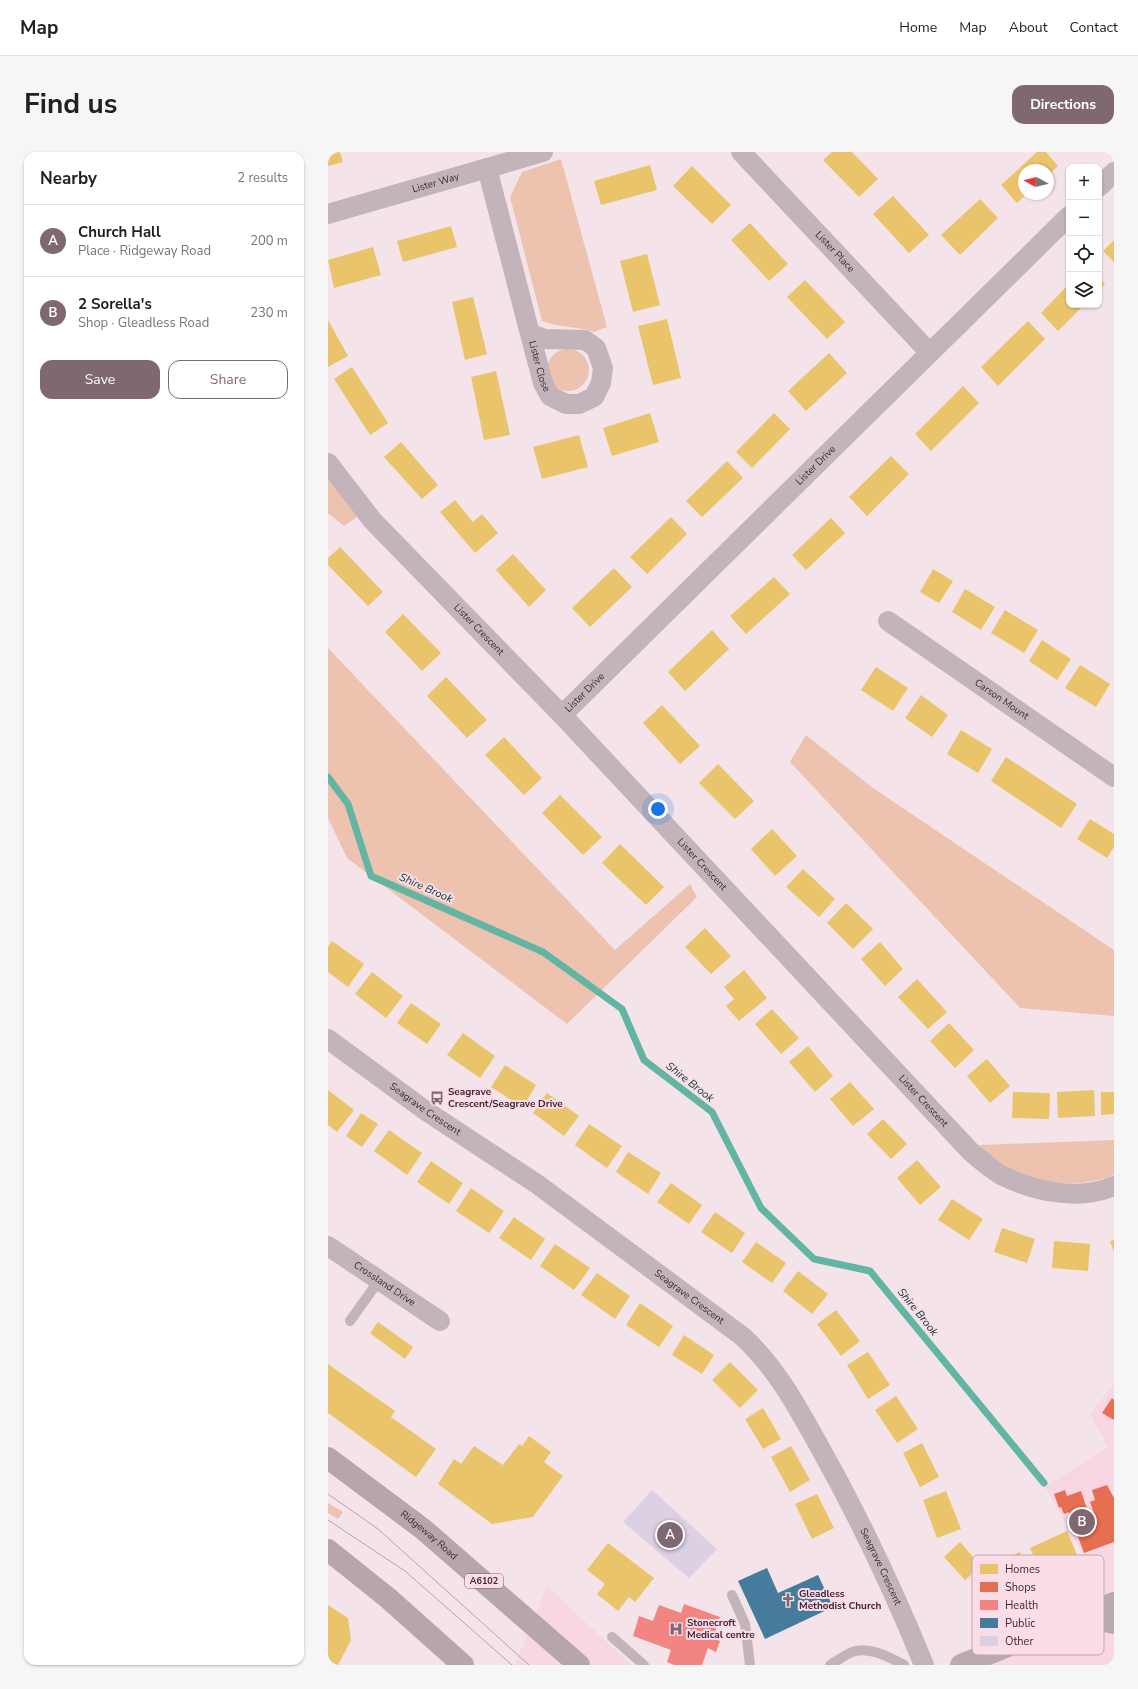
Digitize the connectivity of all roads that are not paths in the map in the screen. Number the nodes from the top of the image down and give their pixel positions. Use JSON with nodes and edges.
{"nodes":[{"id":1,"x":543,"y":152,"type":"edge"},
{"id":2,"x":741,"y":152,"type":"edge"},
{"id":3,"x":487,"y":168,"type":"junction"},
{"id":4,"x":1114,"y":172,"type":"edge"},
{"id":5,"x":1102,"y":184,"type":"edge"},
{"id":6,"x":328,"y":214,"type":"edge"},
{"id":7,"x":1066,"y":219,"type":"edge"},
{"id":8,"x":530,"y":334,"type":"dead end"},
{"id":9,"x":930,"y":352,"type":"junction"},
{"id":10,"x":328,"y":463,"type":"edge"},
{"id":11,"x":888,"y":621,"type":"dead end"},
{"id":12,"x":562,"y":715,"type":"junction"},
{"id":13,"x":1111,"y":769,"type":"edge"},
{"id":14,"x":328,"y":1039,"type":"edge"},
{"id":15,"x":1114,"y":1186,"type":"edge"},
{"id":16,"x":328,"y":1246,"type":"edge"},
{"id":17,"x":380,"y":1279,"type":"junction"},
{"id":18,"x":350,"y":1321,"type":"dead end"},
{"id":19,"x":440,"y":1321,"type":"dead end"},
{"id":20,"x":328,"y":1458,"type":"edge"},
{"id":21,"x":328,"y":1550,"type":"edge"},
{"id":22,"x":732,"y":1595,"type":"dead end"},
{"id":23,"x":1114,"y":1603,"type":"edge"},
{"id":24,"x":1104,"y":1607,"type":"edge"},
{"id":25,"x":1104,"y":1621,"type":"edge"},
{"id":26,"x":1114,"y":1623,"type":"edge"},
{"id":27,"x":612,"y":1637,"type":"dead end"},
{"id":28,"x":990,"y":1655,"type":"edge"},
{"id":29,"x":971,"y":1663,"type":"edge"},
{"id":30,"x":463,"y":1665,"type":"edge"},
{"id":31,"x":579,"y":1665,"type":"edge"},
{"id":32,"x":644,"y":1665,"type":"edge"},
{"id":33,"x":750,"y":1665,"type":"edge"},
{"id":34,"x":830,"y":1665,"type":"edge"},
{"id":35,"x":904,"y":1665,"type":"edge"},
{"id":36,"x":924,"y":1665,"type":"edge"}],
"edges":[{"from":1,"to":3,"type":"street","name":"Lister Way"},
{"from":2,"to":9,"type":"street","name":"Lister Place"},
{"from":3,"to":6,"type":"street","name":"Lister Way"},
{"from":3,"to":8,"type":"street","name":"Lister Close"},
{"from":4,"to":5,"type":"street"},
{"from":7,"to":9,"type":"street","name":"Lister Drive"},
{"from":9,"to":12,"type":"street","name":"Lister Drive"},
{"from":10,"to":12,"type":"street","name":"Lister Crescent"},
{"from":11,"to":13,"type":"street","name":"Carson Mount"},
{"from":12,"to":15,"type":"street","name":"Lister Crescent"},
{"from":14,"to":36,"type":"street","name":"Seagrave Crescent"},
{"from":16,"to":17,"type":"street","name":"Crossland Drive"},
{"from":17,"to":18,"type":"lane"},
{"from":17,"to":19,"type":"street","name":"Crossland Drive"},
{"from":20,"to":31,"type":"highway","name":"Ridgeway Road","number":"A6102"},
{"from":21,"to":30,"type":"highway"},
{"from":22,"to":33,"type":"lane"},
{"from":23,"to":24,"type":"main road"},
{"from":25,"to":26,"type":"main road"},
{"from":27,"to":32,"type":"lane"},
{"from":28,"to":29,"type":"main road"},
{"from":34,"to":35,"type":"lane"}]}
